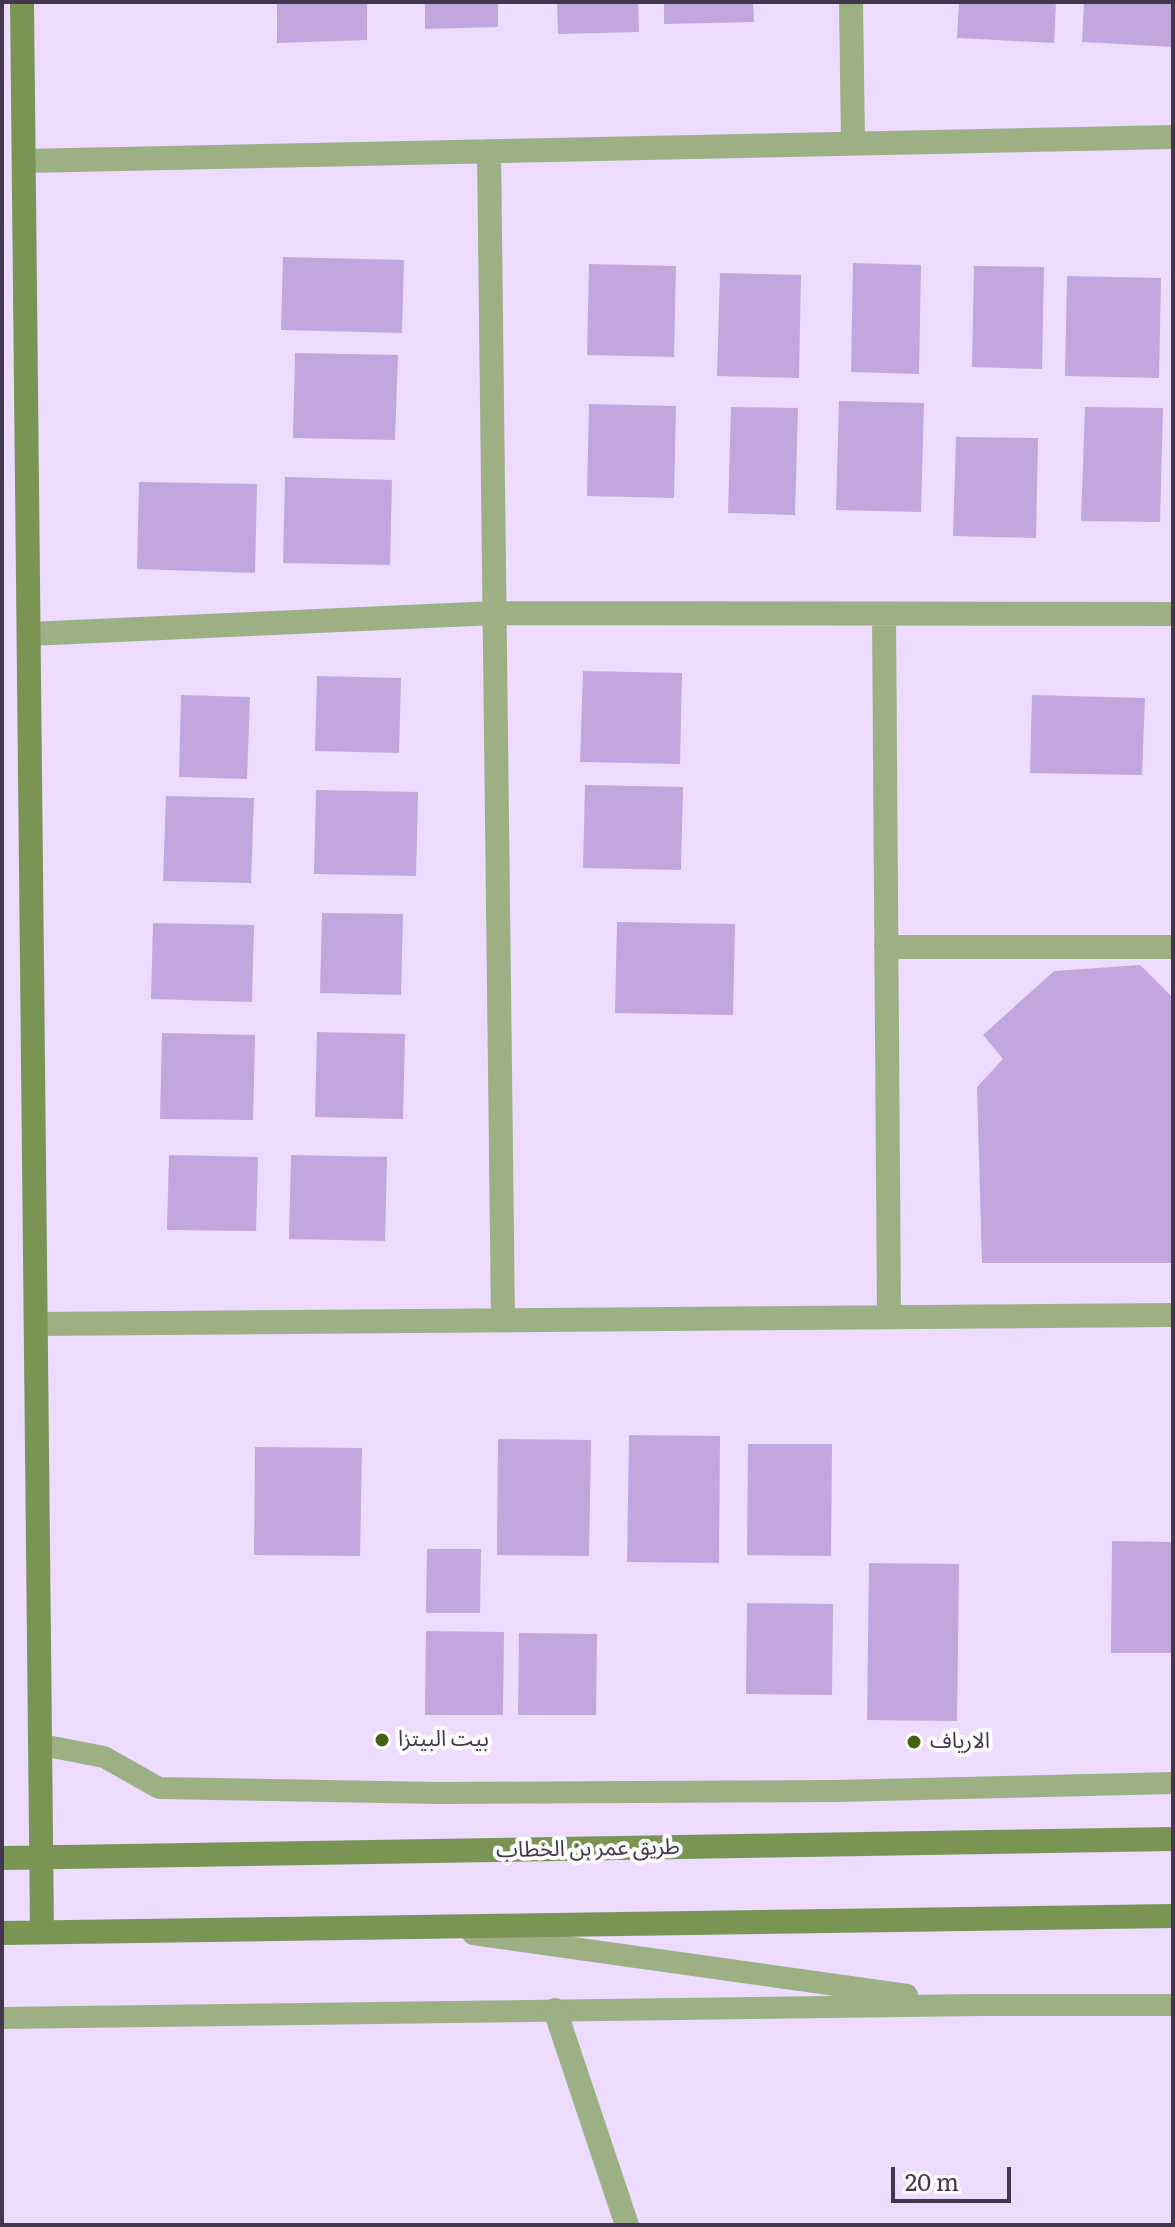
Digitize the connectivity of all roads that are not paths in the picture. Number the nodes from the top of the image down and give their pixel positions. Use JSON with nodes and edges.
{"nodes":[{"id":1,"x":22,"y":2,"type":"edge"},
{"id":2,"x":851,"y":2,"type":"edge"},
{"id":3,"x":1173,"y":137,"type":"edge"},
{"id":4,"x":853,"y":143,"type":"junction"},
{"id":5,"x":489,"y":151,"type":"junction"},
{"id":6,"x":24,"y":161,"type":"junction"},
{"id":7,"x":495,"y":613,"type":"junction"},
{"id":8,"x":884,"y":614,"type":"junction"},
{"id":9,"x":1173,"y":614,"type":"edge"},
{"id":10,"x":29,"y":634,"type":"junction"},
{"id":11,"x":886,"y":947,"type":"junction"},
{"id":12,"x":1173,"y":947,"type":"edge"},
{"id":13,"x":1173,"y":1315,"type":"edge"},
{"id":14,"x":889,"y":1317,"type":"junction"},
{"id":15,"x":503,"y":1320,"type":"junction"},
{"id":16,"x":37,"y":1324,"type":"junction"},
{"id":17,"x":42,"y":1745,"type":"junction"},
{"id":18,"x":1173,"y":1783,"type":"edge"},
{"id":19,"x":1173,"y":1839,"type":"edge"},
{"id":20,"x":2,"y":1858,"type":"edge"},
{"id":21,"x":42,"y":1858,"type":"junction"},
{"id":22,"x":1173,"y":1916,"type":"edge"},
{"id":23,"x":425,"y":1927,"type":"junction"},
{"id":24,"x":42,"y":1932,"type":"junction"},
{"id":25,"x":2,"y":1933,"type":"edge"},
{"id":26,"x":979,"y":2005,"type":"junction"},
{"id":27,"x":1173,"y":2005,"type":"edge"},
{"id":28,"x":555,"y":2010,"type":"junction"},
{"id":29,"x":2,"y":2018,"type":"edge"},
{"id":30,"x":627,"y":2225,"type":"edge"}],
"edges":[{"from":1,"to":6,"type":"main road"},
{"from":2,"to":4,"type":"street"},
{"from":3,"to":4,"type":"street"},
{"from":4,"to":5,"type":"street"},
{"from":5,"to":6,"type":"street"},
{"from":5,"to":7,"type":"street"},
{"from":6,"to":10,"type":"main road"},
{"from":7,"to":8,"type":"street"},
{"from":7,"to":10,"type":"street"},
{"from":7,"to":15,"type":"street"},
{"from":8,"to":9,"type":"street"},
{"from":8,"to":11,"type":"street"},
{"from":10,"to":16,"type":"main road"},
{"from":11,"to":12,"type":"street"},
{"from":11,"to":14,"type":"street"},
{"from":13,"to":14,"type":"street"},
{"from":14,"to":15,"type":"street"},
{"from":15,"to":16,"type":"street"},
{"from":16,"to":17,"type":"main road"},
{"from":17,"to":18,"type":"lane"},
{"from":17,"to":21,"type":"main road"},
{"from":19,"to":21,"type":"main road","name":"طريق عمر بن الخطاب"},
{"from":20,"to":21,"type":"main road","name":"طريق عمر بن الخطاب"},
{"from":21,"to":24,"type":"main road"},
{"from":22,"to":23,"type":"main road"},
{"from":23,"to":24,"type":"main road"},
{"from":23,"to":26,"type":"lane"},
{"from":24,"to":25,"type":"main road"},
{"from":26,"to":27,"type":"lane"},
{"from":26,"to":28,"type":"lane"},
{"from":28,"to":29,"type":"lane"},
{"from":28,"to":30,"type":"street"}]}
